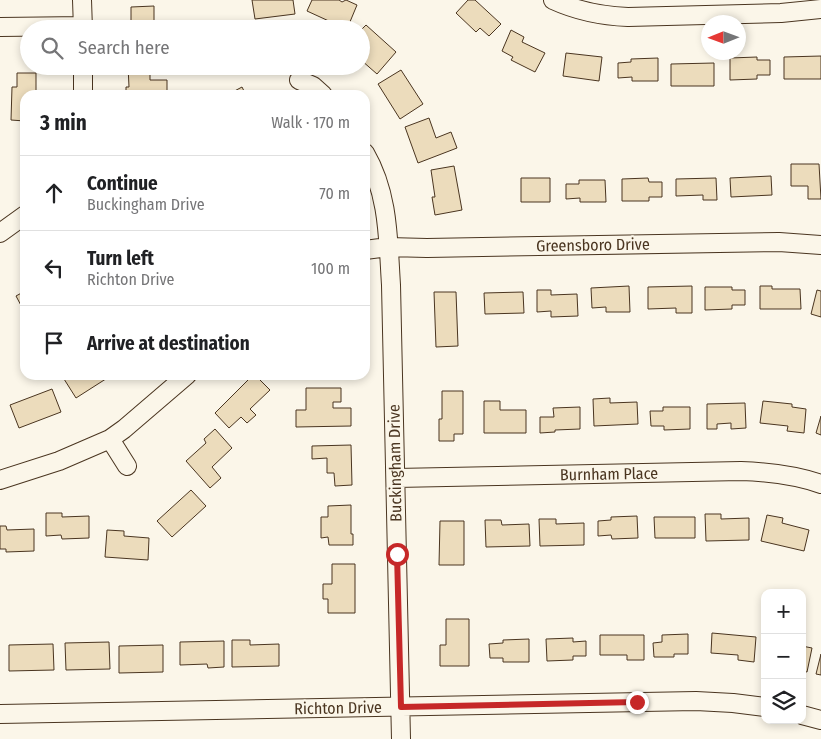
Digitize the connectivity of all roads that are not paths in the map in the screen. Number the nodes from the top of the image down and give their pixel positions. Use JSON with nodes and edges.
{"nodes":[{"id":1,"x":82,"y":0,"type":"edge"},
{"id":2,"x":553,"y":0,"type":"edge"},
{"id":3,"x":821,"y":9,"type":"edge"},
{"id":4,"x":83,"y":20,"type":"edge"},
{"id":5,"x":0,"y":27,"type":"edge"},
{"id":6,"x":20,"y":27,"type":"edge"},
{"id":7,"x":83,"y":75,"type":"edge"},
{"id":8,"x":299,"y":80,"type":"dead end"},
{"id":9,"x":83,"y":90,"type":"edge"},
{"id":10,"x":317,"y":90,"type":"edge"},
{"id":11,"x":370,"y":163,"type":"edge"},
{"id":12,"x":20,"y":219,"type":"edge"},
{"id":13,"x":0,"y":233,"type":"edge"},
{"id":14,"x":821,"y":245,"type":"edge"},
{"id":15,"x":388,"y":247,"type":"junction"},
{"id":16,"x":370,"y":249,"type":"edge"},
{"id":17,"x":181,"y":380,"type":"edge"},
{"id":18,"x":110,"y":439,"type":"junction"},
{"id":19,"x":127,"y":466,"type":"dead end"},
{"id":20,"x":396,"y":478,"type":"junction"},
{"id":21,"x":0,"y":480,"type":"edge"},
{"id":22,"x":821,"y":484,"type":"edge"},
{"id":23,"x":761,"y":706,"type":"edge"},
{"id":24,"x":401,"y":707,"type":"junction"},
{"id":25,"x":0,"y":714,"type":"edge"},
{"id":26,"x":806,"y":716,"type":"edge"},
{"id":27,"x":821,"y":720,"type":"edge"},
{"id":28,"x":401,"y":739,"type":"edge"}],
"edges":[{"from":1,"to":4,"type":"street"},
{"from":2,"to":3,"type":"street"},
{"from":5,"to":6,"type":"street"},
{"from":7,"to":9,"type":"street"},
{"from":8,"to":10,"type":"street"},
{"from":11,"to":15,"type":"street","name":"Buckingham Drive"},
{"from":12,"to":13,"type":"street"},
{"from":14,"to":15,"type":"street","name":"Greensboro Drive"},
{"from":15,"to":16,"type":"street","name":"Greensboro Drive"},
{"from":15,"to":20,"type":"street","name":"Buckingham Drive"},
{"from":17,"to":18,"type":"street"},
{"from":18,"to":19,"type":"street"},
{"from":18,"to":21,"type":"street"},
{"from":20,"to":22,"type":"street","name":"Burnham Place"},
{"from":20,"to":24,"type":"street","name":"Buckingham Drive"},
{"from":23,"to":24,"type":"street","name":"Richton Drive"},
{"from":24,"to":25,"type":"street","name":"Richton Drive"},
{"from":24,"to":28,"type":"street","name":"Buckingham Drive"},
{"from":26,"to":27,"type":"street"}]}
